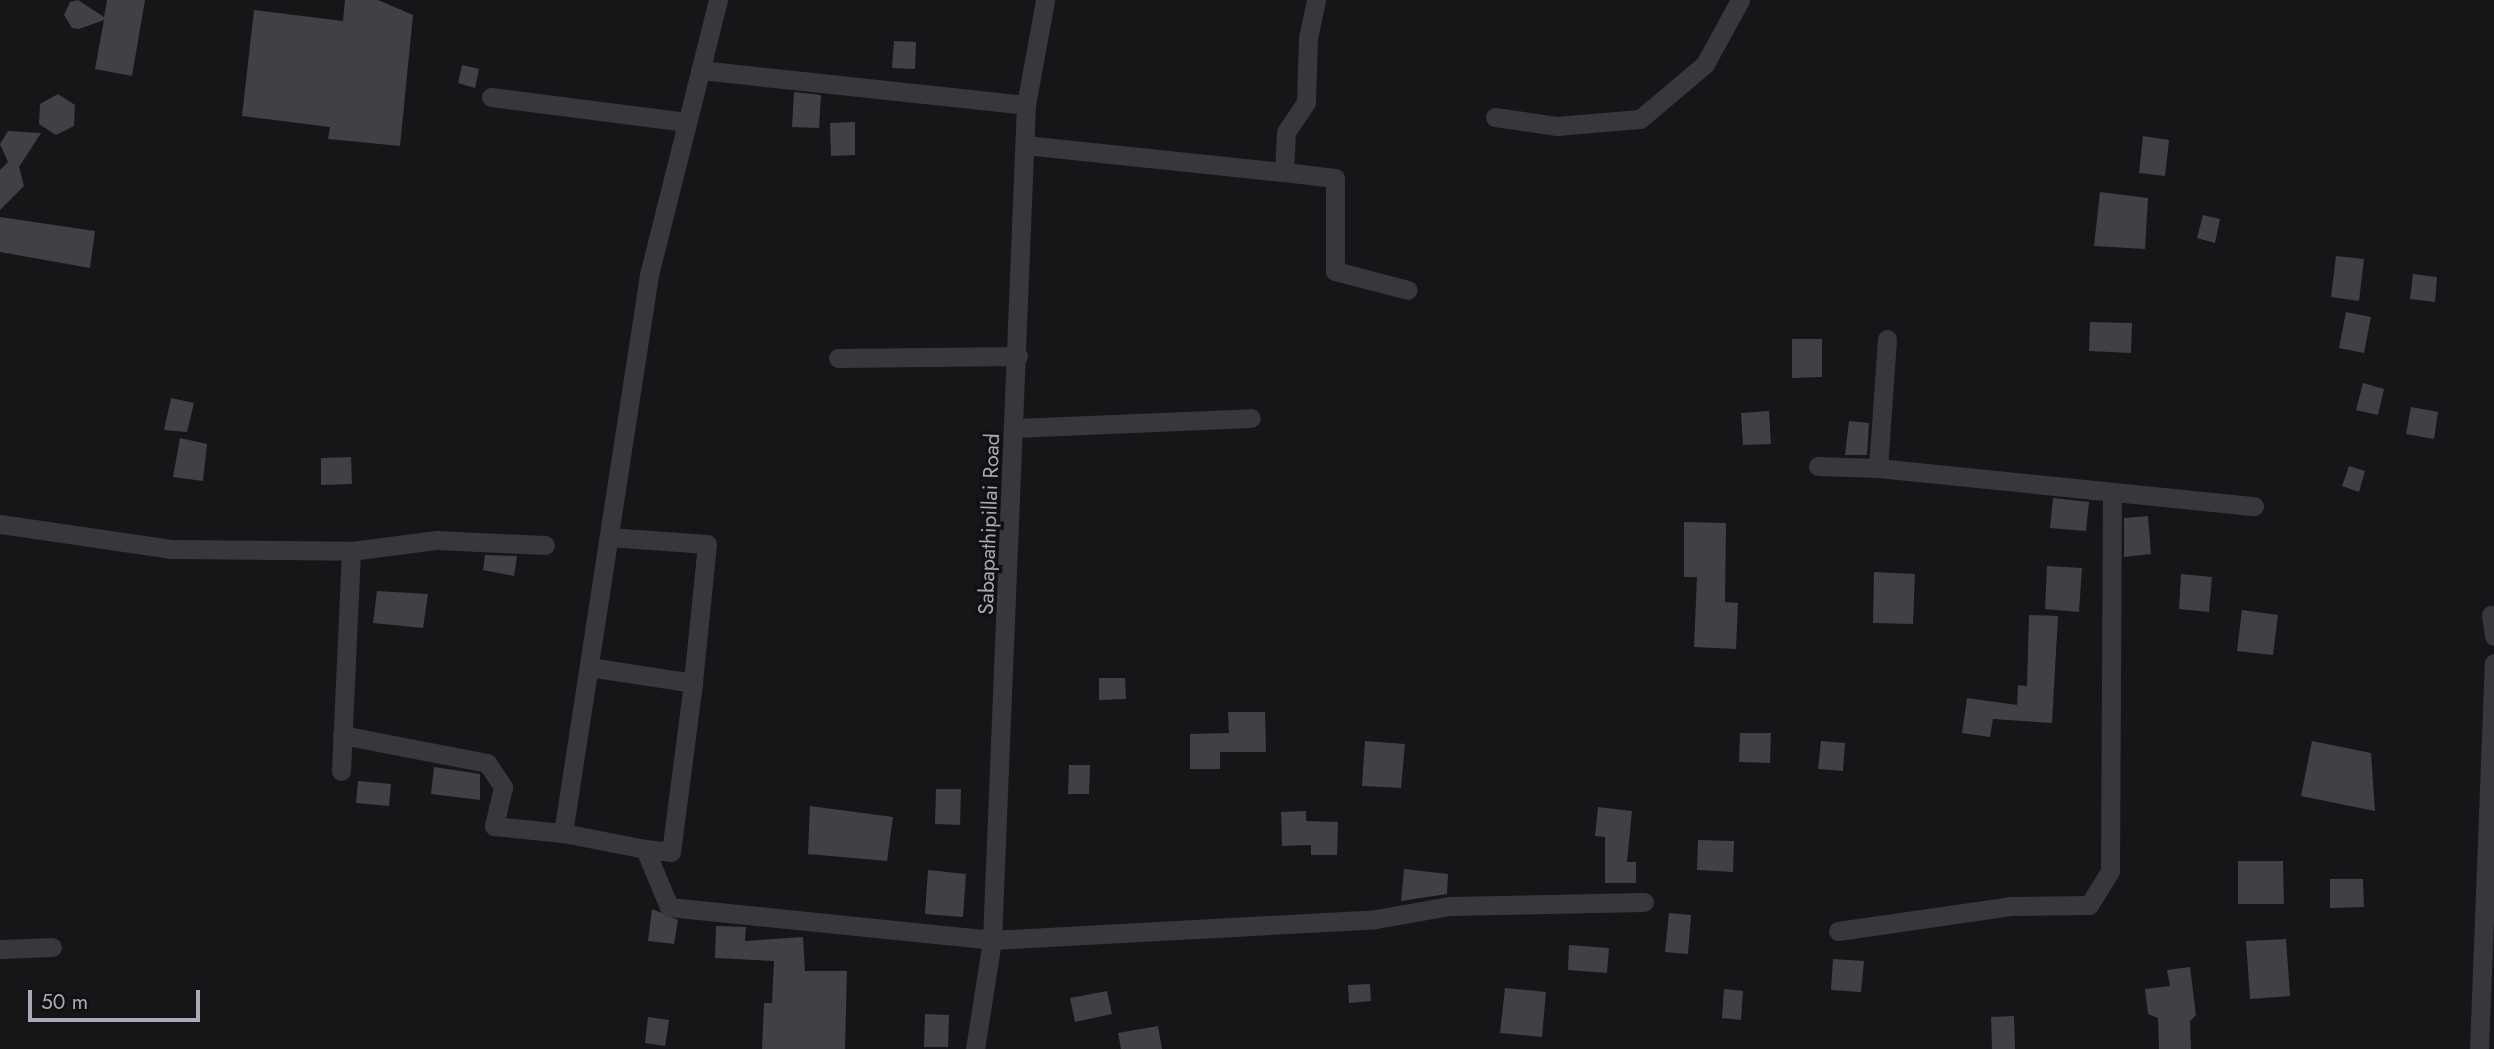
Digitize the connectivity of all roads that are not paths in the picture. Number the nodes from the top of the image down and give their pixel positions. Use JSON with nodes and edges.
{"nodes":[{"id":1,"x":718,"y":0,"type":"edge"},
{"id":2,"x":1045,"y":0,"type":"edge"},
{"id":3,"x":1316,"y":0,"type":"edge"},
{"id":4,"x":1740,"y":0,"type":"edge"},
{"id":5,"x":699,"y":71,"type":"junction"},
{"id":6,"x":491,"y":97,"type":"dead end"},
{"id":7,"x":1026,"y":105,"type":"junction"},
{"id":8,"x":1495,"y":117,"type":"dead end"},
{"id":9,"x":686,"y":122,"type":"junction"},
{"id":10,"x":1025,"y":145,"type":"junction"},
{"id":11,"x":1284,"y":172,"type":"junction"},
{"id":12,"x":1408,"y":290,"type":"dead end"},
{"id":13,"x":1887,"y":339,"type":"dead end"},
{"id":14,"x":1018,"y":356,"type":"junction"},
{"id":15,"x":838,"y":358,"type":"dead end"},
{"id":16,"x":1251,"y":418,"type":"dead end"},
{"id":17,"x":1015,"y":428,"type":"junction"},
{"id":18,"x":1818,"y":466,"type":"dead end"},
{"id":19,"x":1878,"y":468,"type":"junction"},
{"id":20,"x":2112,"y":492,"type":"junction"},
{"id":21,"x":2254,"y":506,"type":"dead end"},
{"id":22,"x":0,"y":524,"type":"edge"},
{"id":23,"x":608,"y":537,"type":"junction"},
{"id":24,"x":545,"y":545,"type":"dead end"},
{"id":25,"x":351,"y":551,"type":"junction"},
{"id":26,"x":2491,"y":615,"type":"dead end"},
{"id":27,"x":2494,"y":636,"type":"edge"},
{"id":28,"x":2494,"y":663,"type":"edge"},
{"id":29,"x":589,"y":667,"type":"junction"},
{"id":30,"x":693,"y":683,"type":"junction"},
{"id":31,"x":342,"y":735,"type":"junction"},
{"id":32,"x":341,"y":771,"type":"dead end"},
{"id":33,"x":563,"y":833,"type":"junction"},
{"id":34,"x":645,"y":849,"type":"junction"},
{"id":35,"x":1644,"y":902,"type":"dead end"},
{"id":36,"x":1838,"y":931,"type":"dead end"},
{"id":37,"x":992,"y":940,"type":"junction"},
{"id":38,"x":52,"y":947,"type":"dead end"},
{"id":39,"x":0,"y":949,"type":"edge"},
{"id":40,"x":2487,"y":1026,"type":"edge"},
{"id":41,"x":975,"y":1049,"type":"edge"},
{"id":42,"x":2479,"y":1049,"type":"edge"}],
"edges":[{"from":1,"to":5,"type":"street"},
{"from":2,"to":7,"type":"street","name":"Sabapathipillai Road"},
{"from":3,"to":11,"type":"street"},
{"from":4,"to":8,"type":"street"},
{"from":5,"to":7,"type":"street"},
{"from":5,"to":9,"type":"street"},
{"from":6,"to":9,"type":"street"},
{"from":7,"to":10,"type":"street","name":"Sabapathipillai Road"},
{"from":9,"to":23,"type":"street"},
{"from":10,"to":11,"type":"street"},
{"from":10,"to":14,"type":"street","name":"Sabapathipillai Road"},
{"from":11,"to":12,"type":"street"},
{"from":13,"to":19,"type":"street"},
{"from":14,"to":15,"type":"street"},
{"from":14,"to":17,"type":"street","name":"Sabapathipillai Road"},
{"from":16,"to":17,"type":"street"},
{"from":17,"to":37,"type":"street","name":"Sabapathipillai Road"},
{"from":18,"to":19,"type":"street"},
{"from":19,"to":20,"type":"street"},
{"from":20,"to":21,"type":"street"},
{"from":20,"to":36,"type":"street"},
{"from":22,"to":25,"type":"street"},
{"from":23,"to":29,"type":"street"},
{"from":23,"to":30,"type":"street"},
{"from":24,"to":25,"type":"street"},
{"from":25,"to":31,"type":"street"},
{"from":26,"to":27,"type":"street"},
{"from":28,"to":40,"type":"street"},
{"from":29,"to":30,"type":"street"},
{"from":29,"to":33,"type":"street"},
{"from":30,"to":34,"type":"street"},
{"from":31,"to":32,"type":"street"},
{"from":31,"to":33,"type":"street"},
{"from":33,"to":34,"type":"street"},
{"from":34,"to":37,"type":"street"},
{"from":35,"to":37,"type":"street"},
{"from":37,"to":41,"type":"street","name":"Sabapathipillai Road"},
{"from":38,"to":39,"type":"street"},
{"from":40,"to":42,"type":"street"}]}
